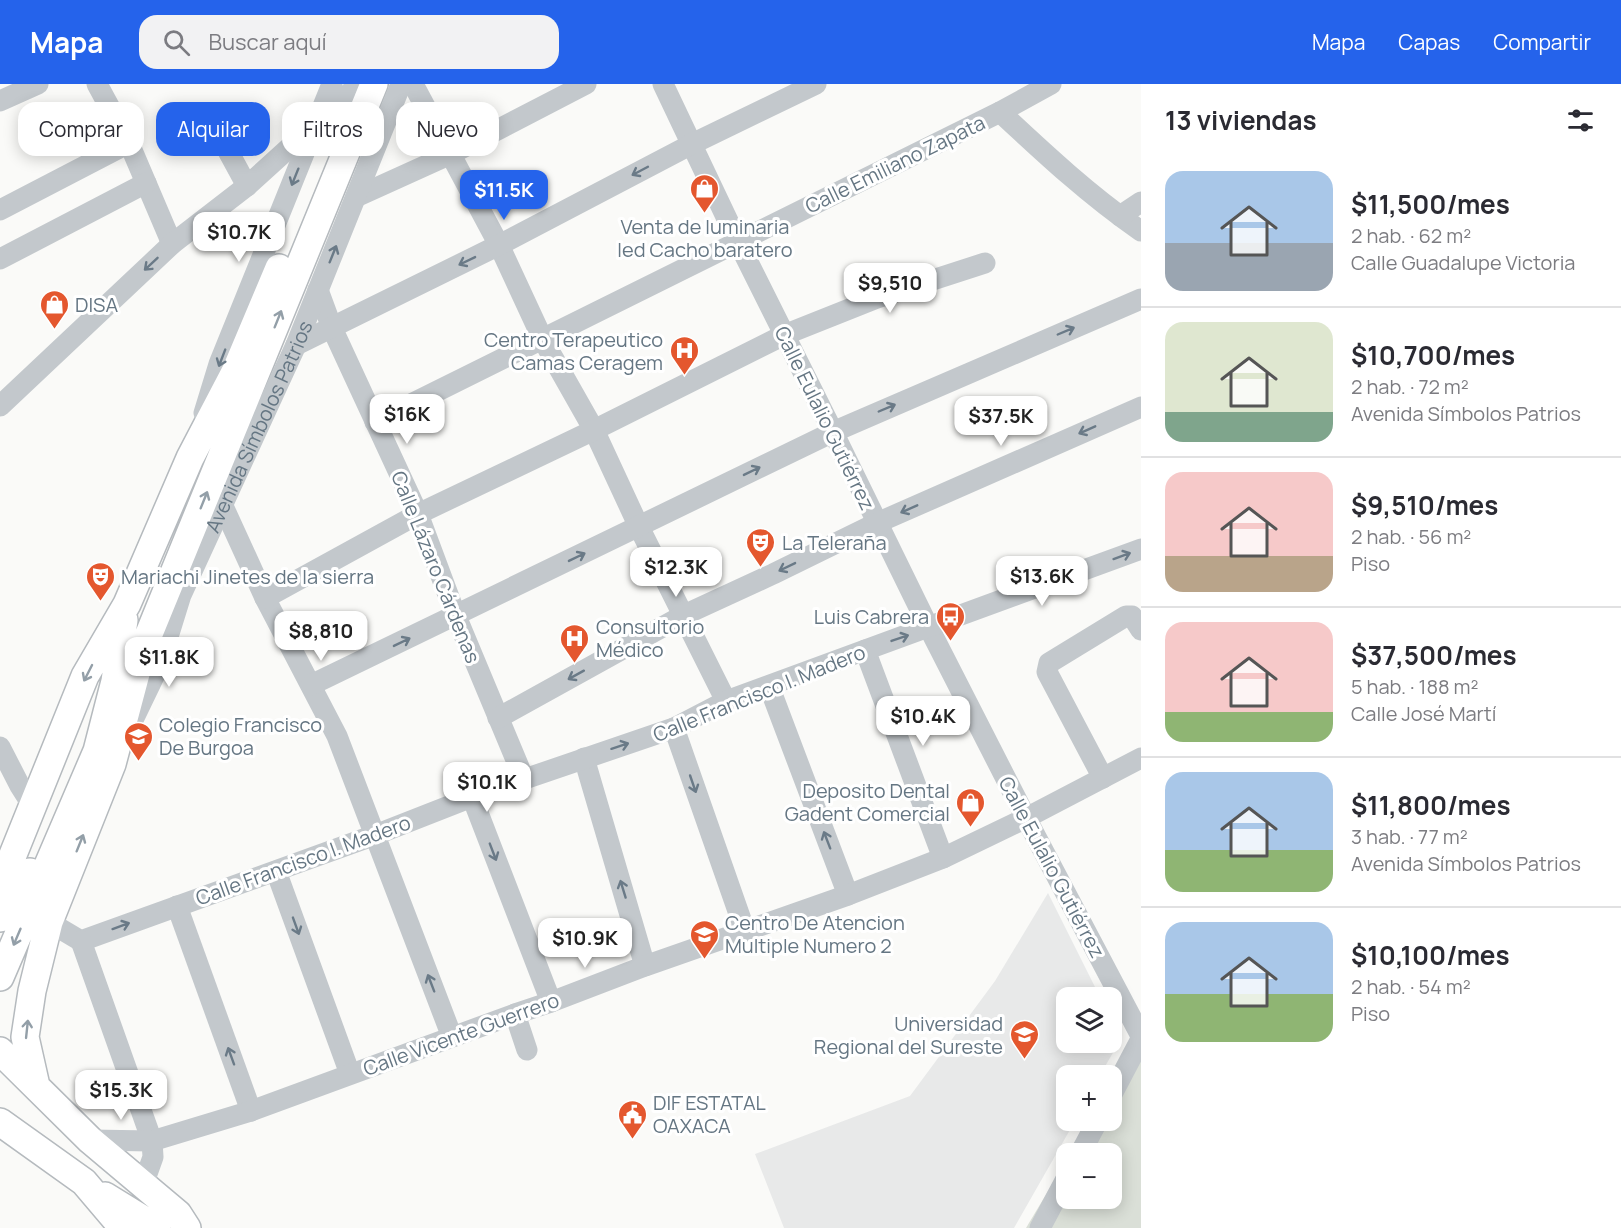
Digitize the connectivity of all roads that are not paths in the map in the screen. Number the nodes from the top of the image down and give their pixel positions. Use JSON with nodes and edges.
{"nodes":[{"id":1,"x":38,"y":84,"type":"edge"},
{"id":2,"x":97,"y":84,"type":"edge"},
{"id":3,"x":401,"y":84,"type":"edge"},
{"id":4,"x":413,"y":84,"type":"edge"},
{"id":5,"x":586,"y":84,"type":"edge"},
{"id":6,"x":663,"y":84,"type":"edge"},
{"id":7,"x":816,"y":84,"type":"edge"},
{"id":8,"x":1051,"y":84,"type":"edge"},
{"id":9,"x":354,"y":85,"type":"edge"},
{"id":10,"x":0,"y":101,"type":"edge"},
{"id":11,"x":107,"y":102,"type":"edge"},
{"id":12,"x":337,"y":102,"type":"edge"},
{"id":13,"x":423,"y":102,"type":"edge"},
{"id":14,"x":1000,"y":112,"type":"junction"},
{"id":15,"x":499,"y":129,"type":"edge"},
{"id":16,"x":692,"y":144,"type":"junction"},
{"id":17,"x":282,"y":154,"type":"edge"},
{"id":18,"x":104,"y":156,"type":"edge"},
{"id":19,"x":135,"y":156,"type":"edge"},
{"id":20,"x":231,"y":156,"type":"edge"},
{"id":21,"x":303,"y":156,"type":"edge"},
{"id":22,"x":447,"y":156,"type":"edge"},
{"id":23,"x":452,"y":156,"type":"edge"},
{"id":24,"x":146,"y":183,"type":"junction"},
{"id":25,"x":247,"y":186,"type":"junction"},
{"id":26,"x":356,"y":197,"type":"junction"},
{"id":27,"x":1141,"y":202,"type":"edge"},
{"id":28,"x":0,"y":210,"type":"edge"},
{"id":29,"x":1120,"y":216,"type":"junction"},
{"id":30,"x":1141,"y":231,"type":"edge"},
{"id":31,"x":738,"y":242,"type":"junction"},
{"id":32,"x":172,"y":244,"type":"junction"},
{"id":33,"x":499,"y":245,"type":"junction"},
{"id":34,"x":0,"y":259,"type":"edge"},
{"id":35,"x":985,"y":263,"type":"dead end"},
{"id":36,"x":318,"y":290,"type":"junction"},
{"id":37,"x":1141,"y":299,"type":"edge"},
{"id":38,"x":332,"y":328,"type":"junction"},
{"id":39,"x":784,"y":335,"type":"junction"},
{"id":40,"x":543,"y":340,"type":"junction"},
{"id":41,"x":296,"y":345,"type":"junction"},
{"id":42,"x":0,"y":406,"type":"edge"},
{"id":43,"x":1141,"y":407,"type":"edge"},
{"id":44,"x":375,"y":423,"type":"junction"},
{"id":45,"x":594,"y":430,"type":"junction"},
{"id":46,"x":833,"y":432,"type":"junction"},
{"id":47,"x":190,"y":458,"type":"junction"},
{"id":48,"x":223,"y":506,"type":"junction"},
{"id":49,"x":418,"y":514,"type":"junction"},
{"id":50,"x":877,"y":523,"type":"junction"},
{"id":51,"x":639,"y":527,"type":"junction"},
{"id":52,"x":1141,"y":549,"type":"edge"},
{"id":53,"x":181,"y":595,"type":"junction"},
{"id":54,"x":265,"y":598,"type":"junction"},
{"id":55,"x":127,"y":604,"type":"junction"},
{"id":56,"x":684,"y":615,"type":"junction"},
{"id":57,"x":456,"y":616,"type":"junction"},
{"id":58,"x":1137,"y":623,"type":"edge"},
{"id":59,"x":929,"y":628,"type":"junction"},
{"id":60,"x":865,"y":650,"type":"junction"},
{"id":61,"x":142,"y":651,"type":"junction"},
{"id":62,"x":115,"y":681,"type":"junction"},
{"id":63,"x":311,"y":685,"type":"junction"},
{"id":64,"x":769,"y":686,"type":"junction"},
{"id":65,"x":726,"y":702,"type":"junction"},
{"id":66,"x":498,"y":718,"type":"junction"},
{"id":67,"x":674,"y":728,"type":"junction"},
{"id":68,"x":0,"y":747,"type":"edge"},
{"id":69,"x":584,"y":758,"type":"junction"},
{"id":70,"x":1141,"y":758,"type":"edge"},
{"id":71,"x":112,"y":764,"type":"junction"},
{"id":72,"x":1103,"y":778,"type":"junction"},
{"id":73,"x":524,"y":779,"type":"junction"},
{"id":74,"x":472,"y":797,"type":"junction"},
{"id":75,"x":32,"y":805,"type":"junction"},
{"id":76,"x":1026,"y":818,"type":"junction"},
{"id":77,"x":375,"y":835,"type":"junction"},
{"id":78,"x":943,"y":858,"type":"junction"},
{"id":79,"x":276,"y":871,"type":"junction"},
{"id":80,"x":0,"y":887,"type":"edge"},
{"id":81,"x":848,"y":895,"type":"junction"},
{"id":82,"x":177,"y":906,"type":"junction"},
{"id":83,"x":0,"y":918,"type":"edge"},
{"id":84,"x":49,"y":922,"type":"junction"},
{"id":85,"x":745,"y":931,"type":"junction"},
{"id":86,"x":81,"y":940,"type":"junction"},
{"id":87,"x":645,"y":966,"type":"junction"},
{"id":88,"x":0,"y":977,"type":"edge"},
{"id":89,"x":551,"y":1002,"type":"junction"},
{"id":90,"x":515,"y":1014,"type":"junction"},
{"id":91,"x":452,"y":1037,"type":"junction"},
{"id":92,"x":1141,"y":1037,"type":"edge"},
{"id":93,"x":527,"y":1050,"type":"dead end"},
{"id":94,"x":0,"y":1051,"type":"edge"},
{"id":95,"x":350,"y":1074,"type":"junction"},
{"id":96,"x":1122,"y":1074,"type":"edge"},
{"id":97,"x":36,"y":1086,"type":"junction"},
{"id":98,"x":251,"y":1111,"type":"junction"},
{"id":99,"x":0,"y":1122,"type":"edge"},
{"id":100,"x":90,"y":1140,"type":"junction"},
{"id":101,"x":152,"y":1141,"type":"junction"},
{"id":102,"x":84,"y":1182,"type":"junction"},
{"id":103,"x":143,"y":1185,"type":"junction"},
{"id":104,"x":1056,"y":1198,"type":"edge"},
{"id":105,"x":179,"y":1224,"type":"edge"},
{"id":106,"x":123,"y":1228,"type":"edge"},
{"id":107,"x":1040,"y":1228,"type":"edge"}],
"edges":[{"from":1,"to":10,"type":"street"},
{"from":2,"to":11,"type":"street"},
{"from":3,"to":26,"type":"street","name":"Avenida Símbolos Patrios"},
{"from":4,"to":13,"type":"street"},
{"from":5,"to":15,"type":"street"},
{"from":6,"to":16,"type":"street","name":"Calle Eulalio Gutiérrez"},
{"from":7,"to":16,"type":"street"},
{"from":8,"to":14,"type":"street","name":"Calle Emiliano Zapata"},
{"from":9,"to":12,"type":"street"},
{"from":9,"to":47,"type":"main road"},
{"from":61,"to":9,"type":"main road","name":"Avenida Símbolos Patrios","one_way":true},
{"from":14,"to":29,"type":"street"},
{"from":14,"to":31,"type":"street","name":"Calle Emiliano Zapata"},
{"from":16,"to":31,"type":"street","name":"Calle Eulalio Gutiérrez"},
{"from":16,"to":33,"type":"street","one_way":true},
{"from":17,"to":25,"type":"street"},
{"from":18,"to":28,"type":"street"},
{"from":19,"to":24,"type":"street"},
{"from":20,"to":25,"type":"street"},
{"from":21,"to":47,"type":"street","one_way":true},
{"from":22,"to":26,"type":"street"},
{"from":23,"to":33,"type":"street"},
{"from":24,"to":32,"type":"street"},
{"from":24,"to":34,"type":"street"},
{"from":25,"to":32,"type":"street"},
{"from":36,"to":26,"type":"street","name":"Avenida Símbolos Patrios","one_way":true},
{"from":27,"to":29,"type":"street"},
{"from":29,"to":30,"type":"street"},
{"from":31,"to":39,"type":"street","name":"Calle Eulalio Gutiérrez"},
{"from":31,"to":40,"type":"street","name":"Calle Emiliano Zapata"},
{"from":32,"to":42,"type":"street","one_way":true},
{"from":33,"to":38,"type":"street","one_way":true},
{"from":33,"to":40,"type":"street"},
{"from":35,"to":39,"type":"street"},
{"from":36,"to":38,"type":"street","name":"Calle Lázaro Cárdenas"},
{"from":36,"to":41,"type":"street","name":"Avenida Símbolos Patrios"},
{"from":46,"to":37,"type":"street","one_way":true},
{"from":38,"to":41,"type":"street"},
{"from":38,"to":44,"type":"street","name":"Calle Lázaro Cárdenas"},
{"from":39,"to":45,"type":"street"},
{"from":39,"to":46,"type":"street","name":"Calle Eulalio Gutiérrez"},
{"from":40,"to":44,"type":"street","name":"Calle Emiliano Zapata"},
{"from":40,"to":45,"type":"street"},
{"from":41,"to":48,"type":"street","name":"Avenida Símbolos Patrios"},
{"from":43,"to":50,"type":"street","one_way":true},
{"from":44,"to":49,"type":"street","name":"Calle Lázaro Cárdenas"},
{"from":45,"to":49,"type":"street"},
{"from":45,"to":51,"type":"street"},
{"from":46,"to":50,"type":"street","name":"Calle Eulalio Gutiérrez"},
{"from":51,"to":46,"type":"street","one_way":true},
{"from":47,"to":55,"type":"main road"},
{"from":48,"to":53,"type":"street","name":"Avenida Símbolos Patrios"},
{"from":48,"to":54,"type":"street"},
{"from":49,"to":54,"type":"street"},
{"from":49,"to":57,"type":"street","name":"Calle Lázaro Cárdenas"},
{"from":50,"to":56,"type":"street","one_way":true},
{"from":50,"to":59,"type":"street","name":"Calle Eulalio Gutiérrez"},
{"from":51,"to":56,"type":"street"},
{"from":57,"to":51,"type":"street","one_way":true},
{"from":59,"to":52,"type":"street","name":"Calle Francisco I. Madero","one_way":true},
{"from":53,"to":61,"type":"main road"},
{"from":53,"to":71,"type":"street","name":"Avenida Símbolos Patrios"},
{"from":54,"to":63,"type":"street"},
{"from":55,"to":62,"type":"main road"},
{"from":55,"to":75,"type":"main road","one_way":true},
{"from":56,"to":65,"type":"street"},
{"from":56,"to":66,"type":"street","one_way":true},
{"from":63,"to":57,"type":"street","one_way":true},
{"from":57,"to":66,"type":"street","name":"Calle Lázaro Cárdenas"},
{"from":58,"to":72,"type":"street"},
{"from":60,"to":59,"type":"street","name":"Calle Francisco I. Madero","one_way":true},
{"from":59,"to":76,"type":"street","name":"Calle Eulalio Gutiérrez"},
{"from":60,"to":64,"type":"street","name":"Calle Francisco I. Madero"},
{"from":60,"to":78,"type":"street"},
{"from":61,"to":62,"type":"main road"},
{"from":61,"to":71,"type":"main road"},
{"from":62,"to":83,"type":"main road"},
{"from":62,"to":88,"type":"main road","one_way":true},
{"from":63,"to":77,"type":"street"},
{"from":64,"to":65,"type":"street","name":"Calle Francisco I. Madero"},
{"from":81,"to":64,"type":"street","one_way":true},
{"from":65,"to":67,"type":"street","name":"Calle Francisco I. Madero"},
{"from":66,"to":73,"type":"street","name":"Calle Lázaro Cárdenas"},
{"from":69,"to":67,"type":"street","name":"Calle Francisco I. Madero","one_way":true},
{"from":67,"to":85,"type":"street","one_way":true},
{"from":68,"to":75,"type":"street"},
{"from":69,"to":73,"type":"street","name":"Calle Francisco I. Madero"},
{"from":87,"to":69,"type":"street","one_way":true},
{"from":70,"to":72,"type":"street","name":"Calle Vicente Guerrero"},
{"from":84,"to":71,"type":"main road","one_way":true},
{"from":72,"to":76,"type":"street","name":"Calle Vicente Guerrero"},
{"from":73,"to":74,"type":"street","name":"Calle Francisco I. Madero"},
{"from":74,"to":77,"type":"street","name":"Calle Francisco I. Madero"},
{"from":74,"to":89,"type":"street","one_way":true},
{"from":75,"to":80,"type":"main road"},
{"from":76,"to":78,"type":"street","name":"Calle Vicente Guerrero"},
{"from":76,"to":92,"type":"street","name":"Calle Eulalio Gutiérrez"},
{"from":77,"to":79,"type":"street","name":"Calle Francisco I. Madero"},
{"from":91,"to":77,"type":"street","one_way":true},
{"from":78,"to":81,"type":"street","name":"Calle Vicente Guerrero"},
{"from":79,"to":82,"type":"street","name":"Calle Francisco I. Madero"},
{"from":79,"to":95,"type":"street","one_way":true},
{"from":81,"to":85,"type":"street","name":"Calle Vicente Guerrero"},
{"from":86,"to":82,"type":"street","name":"Calle Francisco I. Madero","one_way":true},
{"from":98,"to":82,"type":"street","one_way":true},
{"from":84,"to":86,"type":"street"},
{"from":97,"to":84,"type":"main road","one_way":true},
{"from":85,"to":87,"type":"street","name":"Calle Vicente Guerrero"},
{"from":86,"to":101,"type":"street"},
{"from":87,"to":89,"type":"street","name":"Calle Vicente Guerrero"},
{"from":89,"to":90,"type":"street","name":"Calle Vicente Guerrero"},
{"from":90,"to":91,"type":"street","name":"Calle Vicente Guerrero"},
{"from":90,"to":93,"type":"street"},
{"from":91,"to":95,"type":"street","name":"Calle Vicente Guerrero"},
{"from":92,"to":96,"type":"street"},
{"from":94,"to":97,"type":"main road"},
{"from":95,"to":98,"type":"street","name":"Calle Vicente Guerrero"},
{"from":97,"to":100,"type":"main road"},
{"from":98,"to":101,"type":"street","name":"Calle Vicente Guerrero"},
{"from":99,"to":102,"type":"main road"},
{"from":100,"to":101,"type":"street","name":"Calle Vicente Guerrero"},
{"from":100,"to":103,"type":"main road"},
{"from":101,"to":103,"type":"street"},
{"from":102,"to":105,"type":"main road"},
{"from":102,"to":106,"type":"main road"},
{"from":103,"to":105,"type":"main road"},
{"from":104,"to":107,"type":"street"}]}
